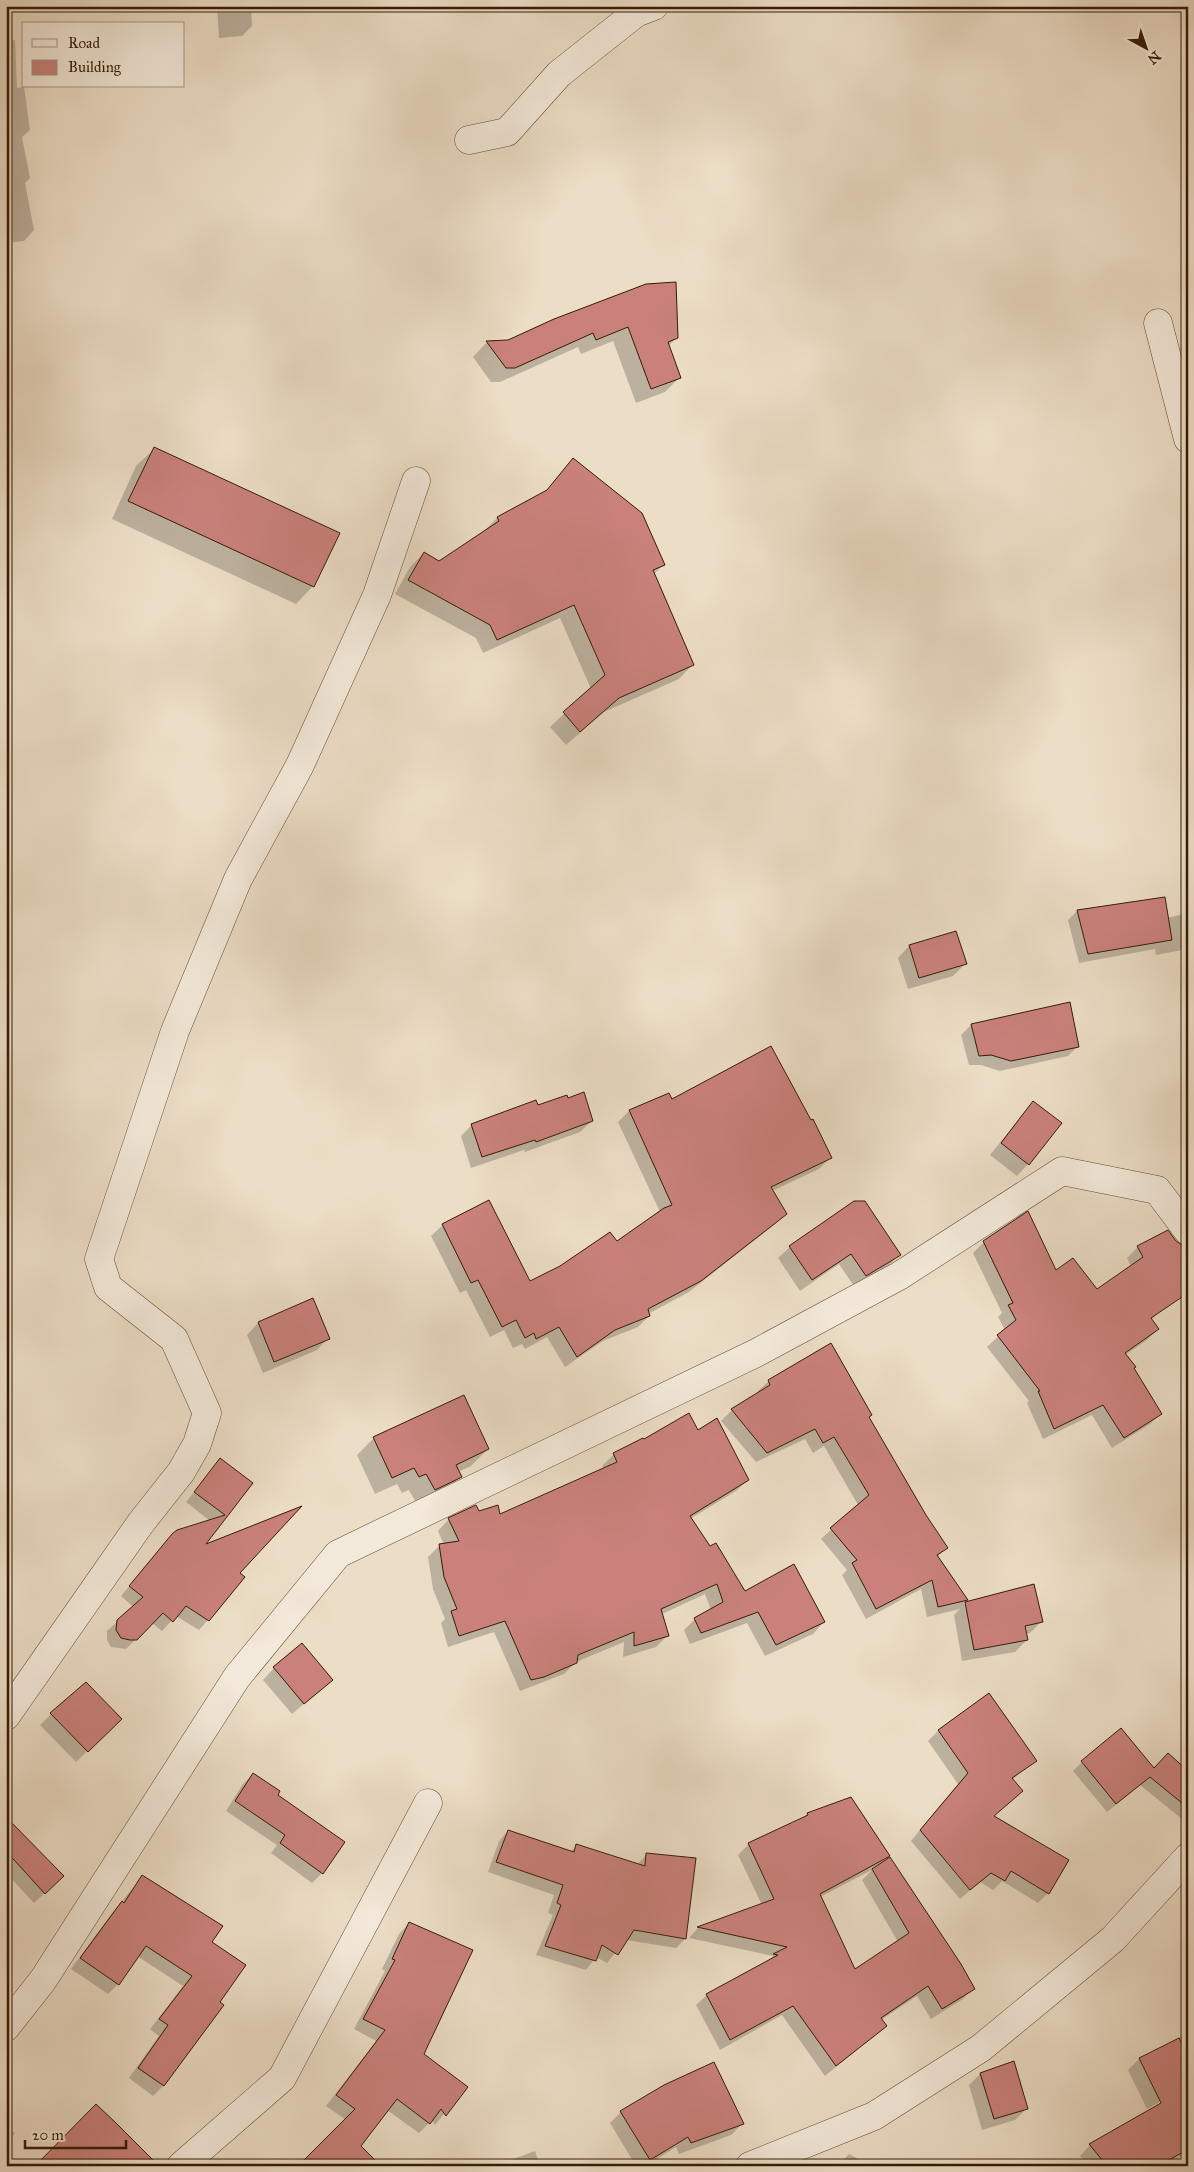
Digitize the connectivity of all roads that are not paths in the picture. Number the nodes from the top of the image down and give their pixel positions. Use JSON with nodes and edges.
{"nodes":[{"id":1,"x":654,"y":6,"type":"edge"},
{"id":2,"x":469,"y":140,"type":"dead end"},
{"id":3,"x":1158,"y":323,"type":"dead end"},
{"id":4,"x":1188,"y":439,"type":"edge"},
{"id":5,"x":416,"y":481,"type":"dead end"},
{"id":6,"x":1188,"y":1231,"type":"edge"},
{"id":7,"x":6,"y":1716,"type":"edge"},
{"id":8,"x":428,"y":1803,"type":"dead end"},
{"id":9,"x":1188,"y":1857,"type":"edge"},
{"id":10,"x":6,"y":2027,"type":"edge"},
{"id":11,"x":181,"y":2166,"type":"edge"},
{"id":12,"x":750,"y":2166,"type":"edge"}],
"edges":[{"from":1,"to":2,"type":"street"},
{"from":3,"to":4,"type":"street"},
{"from":5,"to":7,"type":"street"},
{"from":6,"to":10,"type":"street"},
{"from":8,"to":11,"type":"street"},
{"from":9,"to":12,"type":"street"}]}
